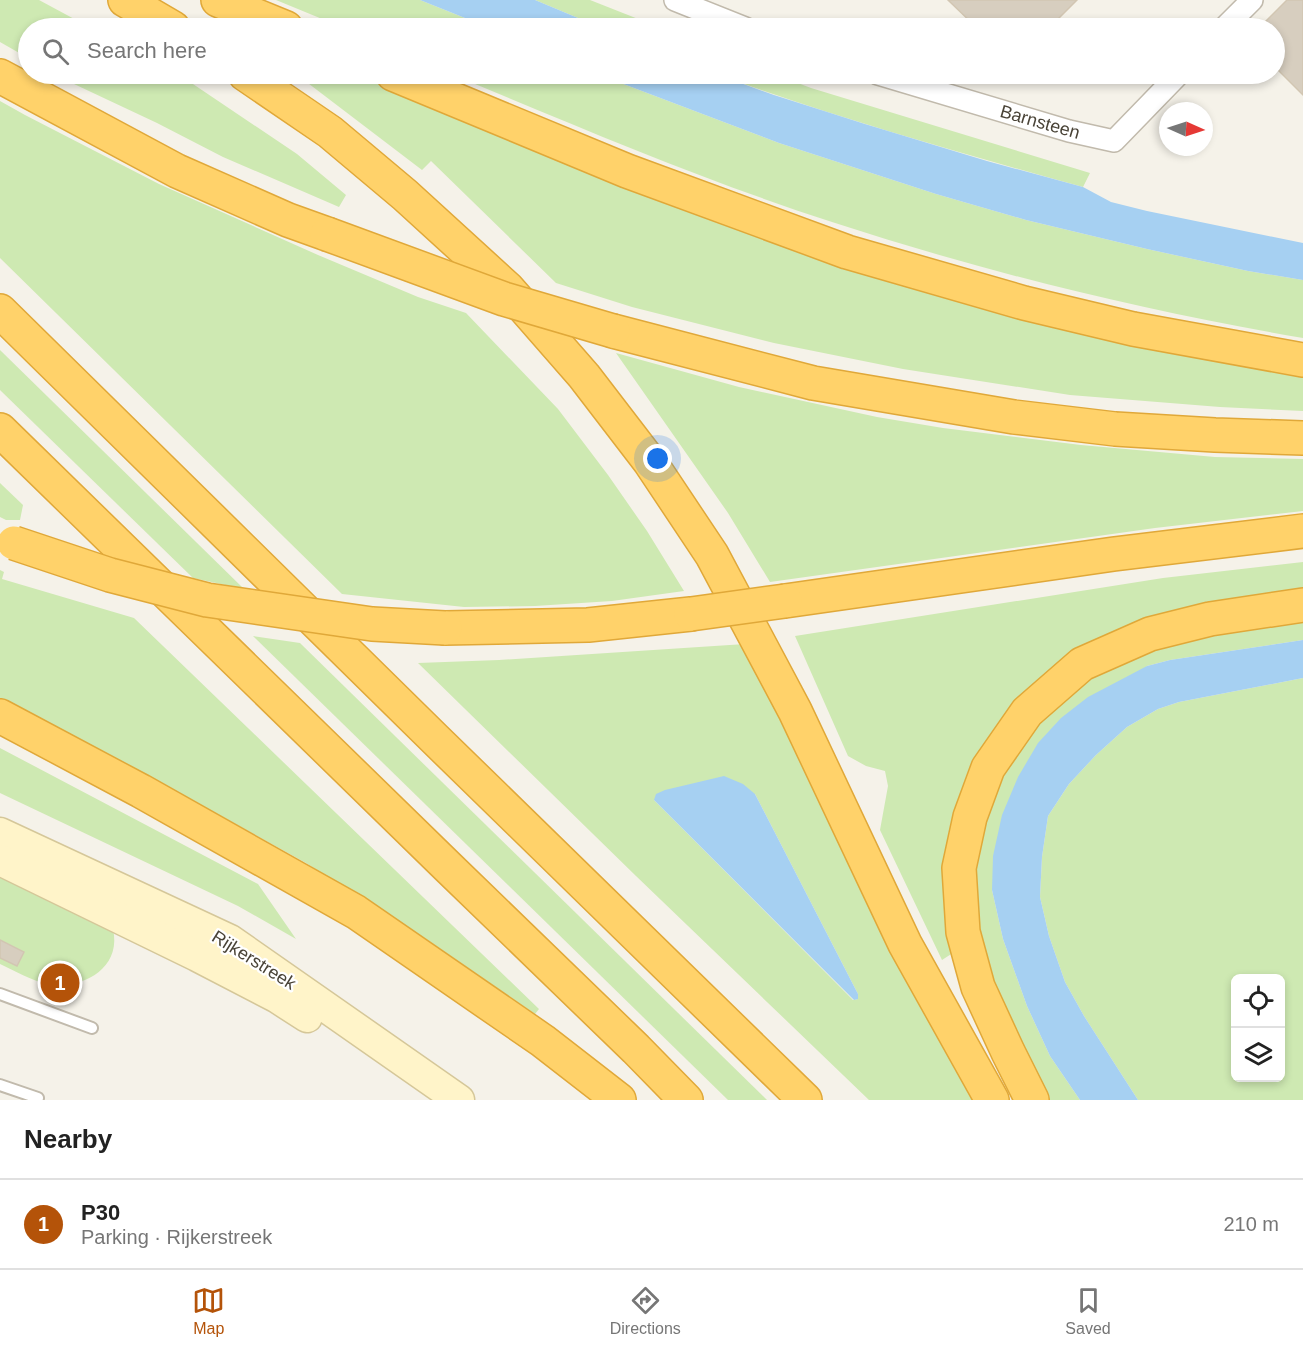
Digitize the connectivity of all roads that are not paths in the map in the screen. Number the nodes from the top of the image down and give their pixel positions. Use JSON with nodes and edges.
{"nodes":[{"id":1,"x":125,"y":0,"type":"edge"},
{"id":2,"x":218,"y":0,"type":"edge"},
{"id":3,"x":675,"y":0,"type":"edge"},
{"id":4,"x":1252,"y":0,"type":"edge"},
{"id":5,"x":156,"y":18,"type":"edge"},
{"id":6,"x":262,"y":18,"type":"edge"},
{"id":7,"x":720,"y":18,"type":"edge"},
{"id":8,"x":1234,"y":18,"type":"edge"},
{"id":9,"x":0,"y":76,"type":"edge"},
{"id":10,"x":260,"y":84,"type":"edge"},
{"id":11,"x":417,"y":84,"type":"edge"},
{"id":12,"x":912,"y":84,"type":"edge"},
{"id":13,"x":1169,"y":84,"type":"edge"},
{"id":14,"x":0,"y":311,"type":"edge"},
{"id":15,"x":1303,"y":360,"type":"edge"},
{"id":16,"x":0,"y":430,"type":"edge"},
{"id":17,"x":1303,"y":438,"type":"edge"},
{"id":18,"x":1303,"y":531,"type":"edge"},
{"id":19,"x":7,"y":540,"type":"edge"},
{"id":20,"x":1303,"y":605,"type":"edge"},
{"id":21,"x":0,"y":716,"type":"edge"},
{"id":22,"x":0,"y":833,"type":"edge"},
{"id":23,"x":0,"y":860,"type":"edge"},
{"id":24,"x":0,"y":994,"type":"edge"},
{"id":25,"x":92,"y":1028,"type":"dead end"},
{"id":26,"x":0,"y":1085,"type":"edge"},
{"id":27,"x":38,"y":1098,"type":"dead end"},
{"id":28,"x":424,"y":1100,"type":"edge"},
{"id":29,"x":459,"y":1100,"type":"edge"},
{"id":30,"x":619,"y":1100,"type":"edge"},
{"id":31,"x":686,"y":1100,"type":"edge"},
{"id":32,"x":805,"y":1100,"type":"edge"},
{"id":33,"x":992,"y":1100,"type":"edge"},
{"id":34,"x":1032,"y":1100,"type":"edge"}],
"edges":[{"from":1,"to":5,"type":"highway"},
{"from":2,"to":6,"type":"highway"},
{"from":3,"to":7,"type":"street"},
{"from":4,"to":8,"type":"street"},
{"from":9,"to":17,"type":"highway","bridge":true},
{"from":10,"to":33,"type":"highway"},
{"from":11,"to":15,"type":"highway"},
{"from":12,"to":13,"type":"street","name":"Barnsteen"},
{"from":14,"to":32,"type":"highway"},
{"from":16,"to":31,"type":"highway"},
{"from":18,"to":19,"type":"highway","bridge":true},
{"from":20,"to":34,"type":"highway"},
{"from":21,"to":30,"type":"highway"},
{"from":22,"to":29,"type":"street","name":"Rijkerstreek"},
{"from":23,"to":28,"type":"street","name":"Rijkerstreek"},
{"from":24,"to":25,"type":"lane"},
{"from":26,"to":27,"type":"lane"}]}
